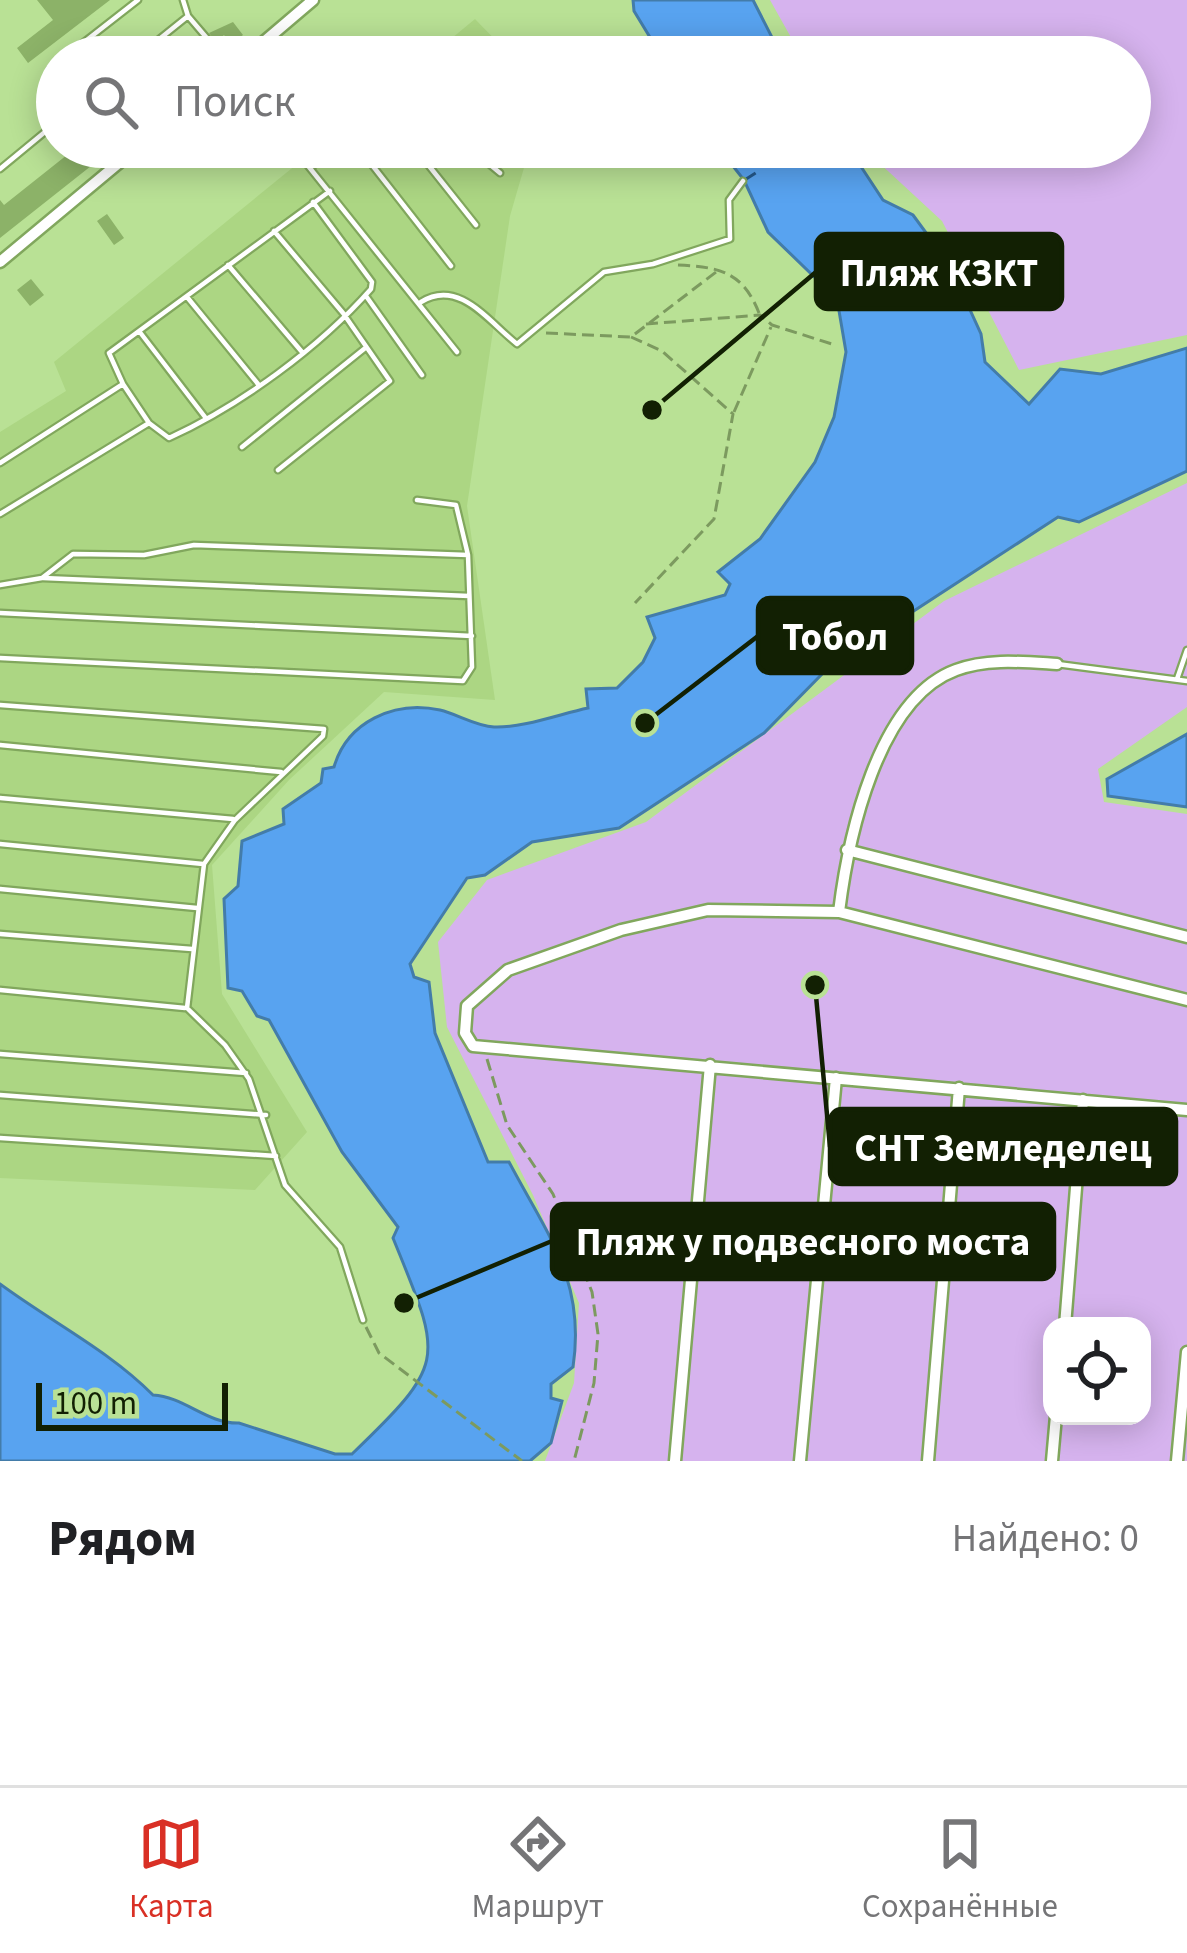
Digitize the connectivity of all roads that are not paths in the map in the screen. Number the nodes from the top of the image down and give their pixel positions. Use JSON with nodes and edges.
{"nodes":[{"id":1,"x":138,"y":0,"type":"edge"},
{"id":2,"x":183,"y":0,"type":"edge"},
{"id":3,"x":313,"y":0,"type":"edge"},
{"id":4,"x":188,"y":16,"type":"junction"},
{"id":5,"x":92,"y":36,"type":"edge"},
{"id":6,"x":163,"y":36,"type":"edge"},
{"id":7,"x":205,"y":36,"type":"edge"},
{"id":8,"x":271,"y":36,"type":"edge"},
{"id":9,"x":36,"y":139,"type":"edge"},
{"id":10,"x":112,"y":168,"type":"edge"},
{"id":11,"x":310,"y":168,"type":"edge"},
{"id":12,"x":374,"y":168,"type":"edge"},
{"id":13,"x":431,"y":168,"type":"edge"},
{"id":14,"x":494,"y":168,"type":"edge"},
{"id":15,"x":0,"y":169,"type":"edge"},
{"id":16,"x":500,"y":173,"type":"dead end"},
{"id":17,"x":743,"y":181,"type":"dead end"},
{"id":18,"x":330,"y":191,"type":"junction"},
{"id":19,"x":313,"y":202,"type":"junction"},
{"id":20,"x":476,"y":225,"type":"dead end"},
{"id":21,"x":274,"y":231,"type":"junction"},
{"id":22,"x":1,"y":257,"type":"edge"},
{"id":23,"x":228,"y":265,"type":"junction"},
{"id":24,"x":451,"y":266,"type":"dead end"},
{"id":25,"x":366,"y":296,"type":"junction"},
{"id":26,"x":187,"y":297,"type":"junction"},
{"id":27,"x":421,"y":302,"type":"junction"},
{"id":28,"x":343,"y":314,"type":"junction"},
{"id":29,"x":140,"y":331,"type":"junction"},
{"id":30,"x":366,"y":347,"type":"junction"},
{"id":31,"x":302,"y":352,"type":"junction"},
{"id":32,"x":458,"y":352,"type":"dead end"},
{"id":33,"x":422,"y":375,"type":"dead end"},
{"id":34,"x":123,"y":384,"type":"junction"},
{"id":35,"x":258,"y":384,"type":"junction"},
{"id":36,"x":207,"y":419,"type":"junction"},
{"id":37,"x":149,"y":422,"type":"junction"},
{"id":38,"x":242,"y":447,"type":"dead end"},
{"id":39,"x":0,"y":464,"type":"edge"},
{"id":40,"x":278,"y":470,"type":"dead end"},
{"id":41,"x":417,"y":500,"type":"dead end"},
{"id":42,"x":0,"y":514,"type":"edge"},
{"id":43,"x":468,"y":555,"type":"junction"},
{"id":44,"x":42,"y":578,"type":"junction"},
{"id":45,"x":0,"y":585,"type":"edge"},
{"id":46,"x":469,"y":596,"type":"junction"},
{"id":47,"x":0,"y":613,"type":"edge"},
{"id":48,"x":472,"y":636,"type":"junction"},
{"id":49,"x":1187,"y":650,"type":"edge"},
{"id":50,"x":0,"y":658,"type":"edge"},
{"id":51,"x":1057,"y":664,"type":"joint"},
{"id":52,"x":1177,"y":680,"type":"junction"},
{"id":53,"x":1187,"y":681,"type":"edge"},
{"id":54,"x":0,"y":705,"type":"edge"},
{"id":55,"x":0,"y":746,"type":"edge"},
{"id":56,"x":282,"y":772,"type":"junction"},
{"id":57,"x":0,"y":798,"type":"edge"},
{"id":58,"x":235,"y":820,"type":"junction"},
{"id":59,"x":0,"y":844,"type":"edge"},
{"id":60,"x":847,"y":850,"type":"junction"},
{"id":61,"x":204,"y":864,"type":"junction"},
{"id":62,"x":0,"y":890,"type":"edge"},
{"id":63,"x":199,"y":908,"type":"junction"},
{"id":64,"x":839,"y":912,"type":"junction"},
{"id":65,"x":0,"y":934,"type":"edge"},
{"id":66,"x":1187,"y":937,"type":"edge"},
{"id":67,"x":194,"y":949,"type":"junction"},
{"id":68,"x":0,"y":990,"type":"edge"},
{"id":69,"x":1187,"y":1000,"type":"edge"},
{"id":70,"x":187,"y":1009,"type":"junction"},
{"id":71,"x":0,"y":1054,"type":"edge"},
{"id":72,"x":710,"y":1065,"type":"junction"},
{"id":73,"x":246,"y":1073,"type":"junction"},
{"id":74,"x":836,"y":1078,"type":"junction"},
{"id":75,"x":958,"y":1088,"type":"junction"},
{"id":76,"x":0,"y":1095,"type":"edge"},
{"id":77,"x":1083,"y":1100,"type":"junction"},
{"id":78,"x":1187,"y":1110,"type":"edge"},
{"id":79,"x":266,"y":1115,"type":"junction"},
{"id":80,"x":0,"y":1138,"type":"edge"},
{"id":81,"x":276,"y":1156,"type":"junction"},
{"id":82,"x":1066,"y":1317,"type":"edge"},
{"id":83,"x":363,"y":1320,"type":"road end"},
{"id":84,"x":1187,"y":1352,"type":"edge"},
{"id":85,"x":1055,"y":1425,"type":"edge"},
{"id":86,"x":675,"y":1461,"type":"edge"},
{"id":87,"x":800,"y":1461,"type":"edge"},
{"id":88,"x":928,"y":1461,"type":"edge"},
{"id":89,"x":1052,"y":1461,"type":"edge"},
{"id":90,"x":1177,"y":1461,"type":"edge"}],
"edges":[{"from":1,"to":5,"type":"lane"},
{"from":2,"to":4,"type":"lane"},
{"from":3,"to":8,"type":"street"},
{"from":4,"to":6,"type":"lane"},
{"from":4,"to":7,"type":"lane"},
{"from":9,"to":15,"type":"lane"},
{"from":10,"to":22,"type":"street"},
{"from":11,"to":18,"type":"lane"},
{"from":12,"to":24,"type":"lane"},
{"from":13,"to":20,"type":"lane"},
{"from":14,"to":16,"type":"lane"},
{"from":17,"to":27,"type":"lane"},
{"from":18,"to":19,"type":"lane"},
{"from":18,"to":27,"type":"lane"},
{"from":19,"to":21,"type":"lane"},
{"from":19,"to":25,"type":"lane"},
{"from":21,"to":23,"type":"lane"},
{"from":21,"to":28,"type":"lane"},
{"from":23,"to":26,"type":"lane"},
{"from":23,"to":31,"type":"lane"},
{"from":25,"to":28,"type":"lane"},
{"from":25,"to":33,"type":"lane"},
{"from":26,"to":29,"type":"lane"},
{"from":26,"to":35,"type":"lane"},
{"from":27,"to":32,"type":"lane"},
{"from":28,"to":30,"type":"lane"},
{"from":28,"to":31,"type":"lane"},
{"from":29,"to":34,"type":"lane"},
{"from":29,"to":36,"type":"lane"},
{"from":30,"to":38,"type":"lane"},
{"from":30,"to":40,"type":"lane"},
{"from":31,"to":35,"type":"lane"},
{"from":34,"to":37,"type":"lane"},
{"from":34,"to":39,"type":"lane"},
{"from":35,"to":36,"type":"lane"},
{"from":36,"to":37,"type":"lane"},
{"from":37,"to":42,"type":"lane"},
{"from":41,"to":43,"type":"lane"},
{"from":43,"to":44,"type":"lane"},
{"from":43,"to":46,"type":"lane"},
{"from":44,"to":45,"type":"lane"},
{"from":44,"to":46,"type":"lane"},
{"from":46,"to":48,"type":"lane"},
{"from":47,"to":48,"type":"lane"},
{"from":48,"to":50,"type":"lane"},
{"from":49,"to":52,"type":"lane"},
{"from":51,"to":52,"type":"lane"},
{"from":51,"to":60,"type":"street"},
{"from":52,"to":53,"type":"lane"},
{"from":54,"to":56,"type":"lane"},
{"from":55,"to":56,"type":"lane"},
{"from":56,"to":58,"type":"lane"},
{"from":57,"to":58,"type":"lane"},
{"from":58,"to":61,"type":"lane"},
{"from":59,"to":61,"type":"lane"},
{"from":60,"to":64,"type":"street"},
{"from":60,"to":66,"type":"street"},
{"from":61,"to":63,"type":"lane"},
{"from":62,"to":63,"type":"lane"},
{"from":63,"to":67,"type":"lane"},
{"from":64,"to":69,"type":"street"},
{"from":64,"to":72,"type":"street"},
{"from":65,"to":67,"type":"lane"},
{"from":67,"to":70,"type":"lane"},
{"from":68,"to":70,"type":"lane"},
{"from":70,"to":73,"type":"lane"},
{"from":71,"to":73,"type":"lane"},
{"from":72,"to":74,"type":"street"},
{"from":72,"to":86,"type":"street"},
{"from":73,"to":79,"type":"lane"},
{"from":74,"to":75,"type":"street"},
{"from":74,"to":87,"type":"street"},
{"from":75,"to":77,"type":"street"},
{"from":75,"to":88,"type":"street"},
{"from":76,"to":79,"type":"lane"},
{"from":77,"to":78,"type":"street"},
{"from":77,"to":82,"type":"street"},
{"from":79,"to":81,"type":"lane"},
{"from":80,"to":81,"type":"lane"},
{"from":81,"to":83,"type":"lane"},
{"from":84,"to":90,"type":"street"},
{"from":85,"to":89,"type":"street"}]}
